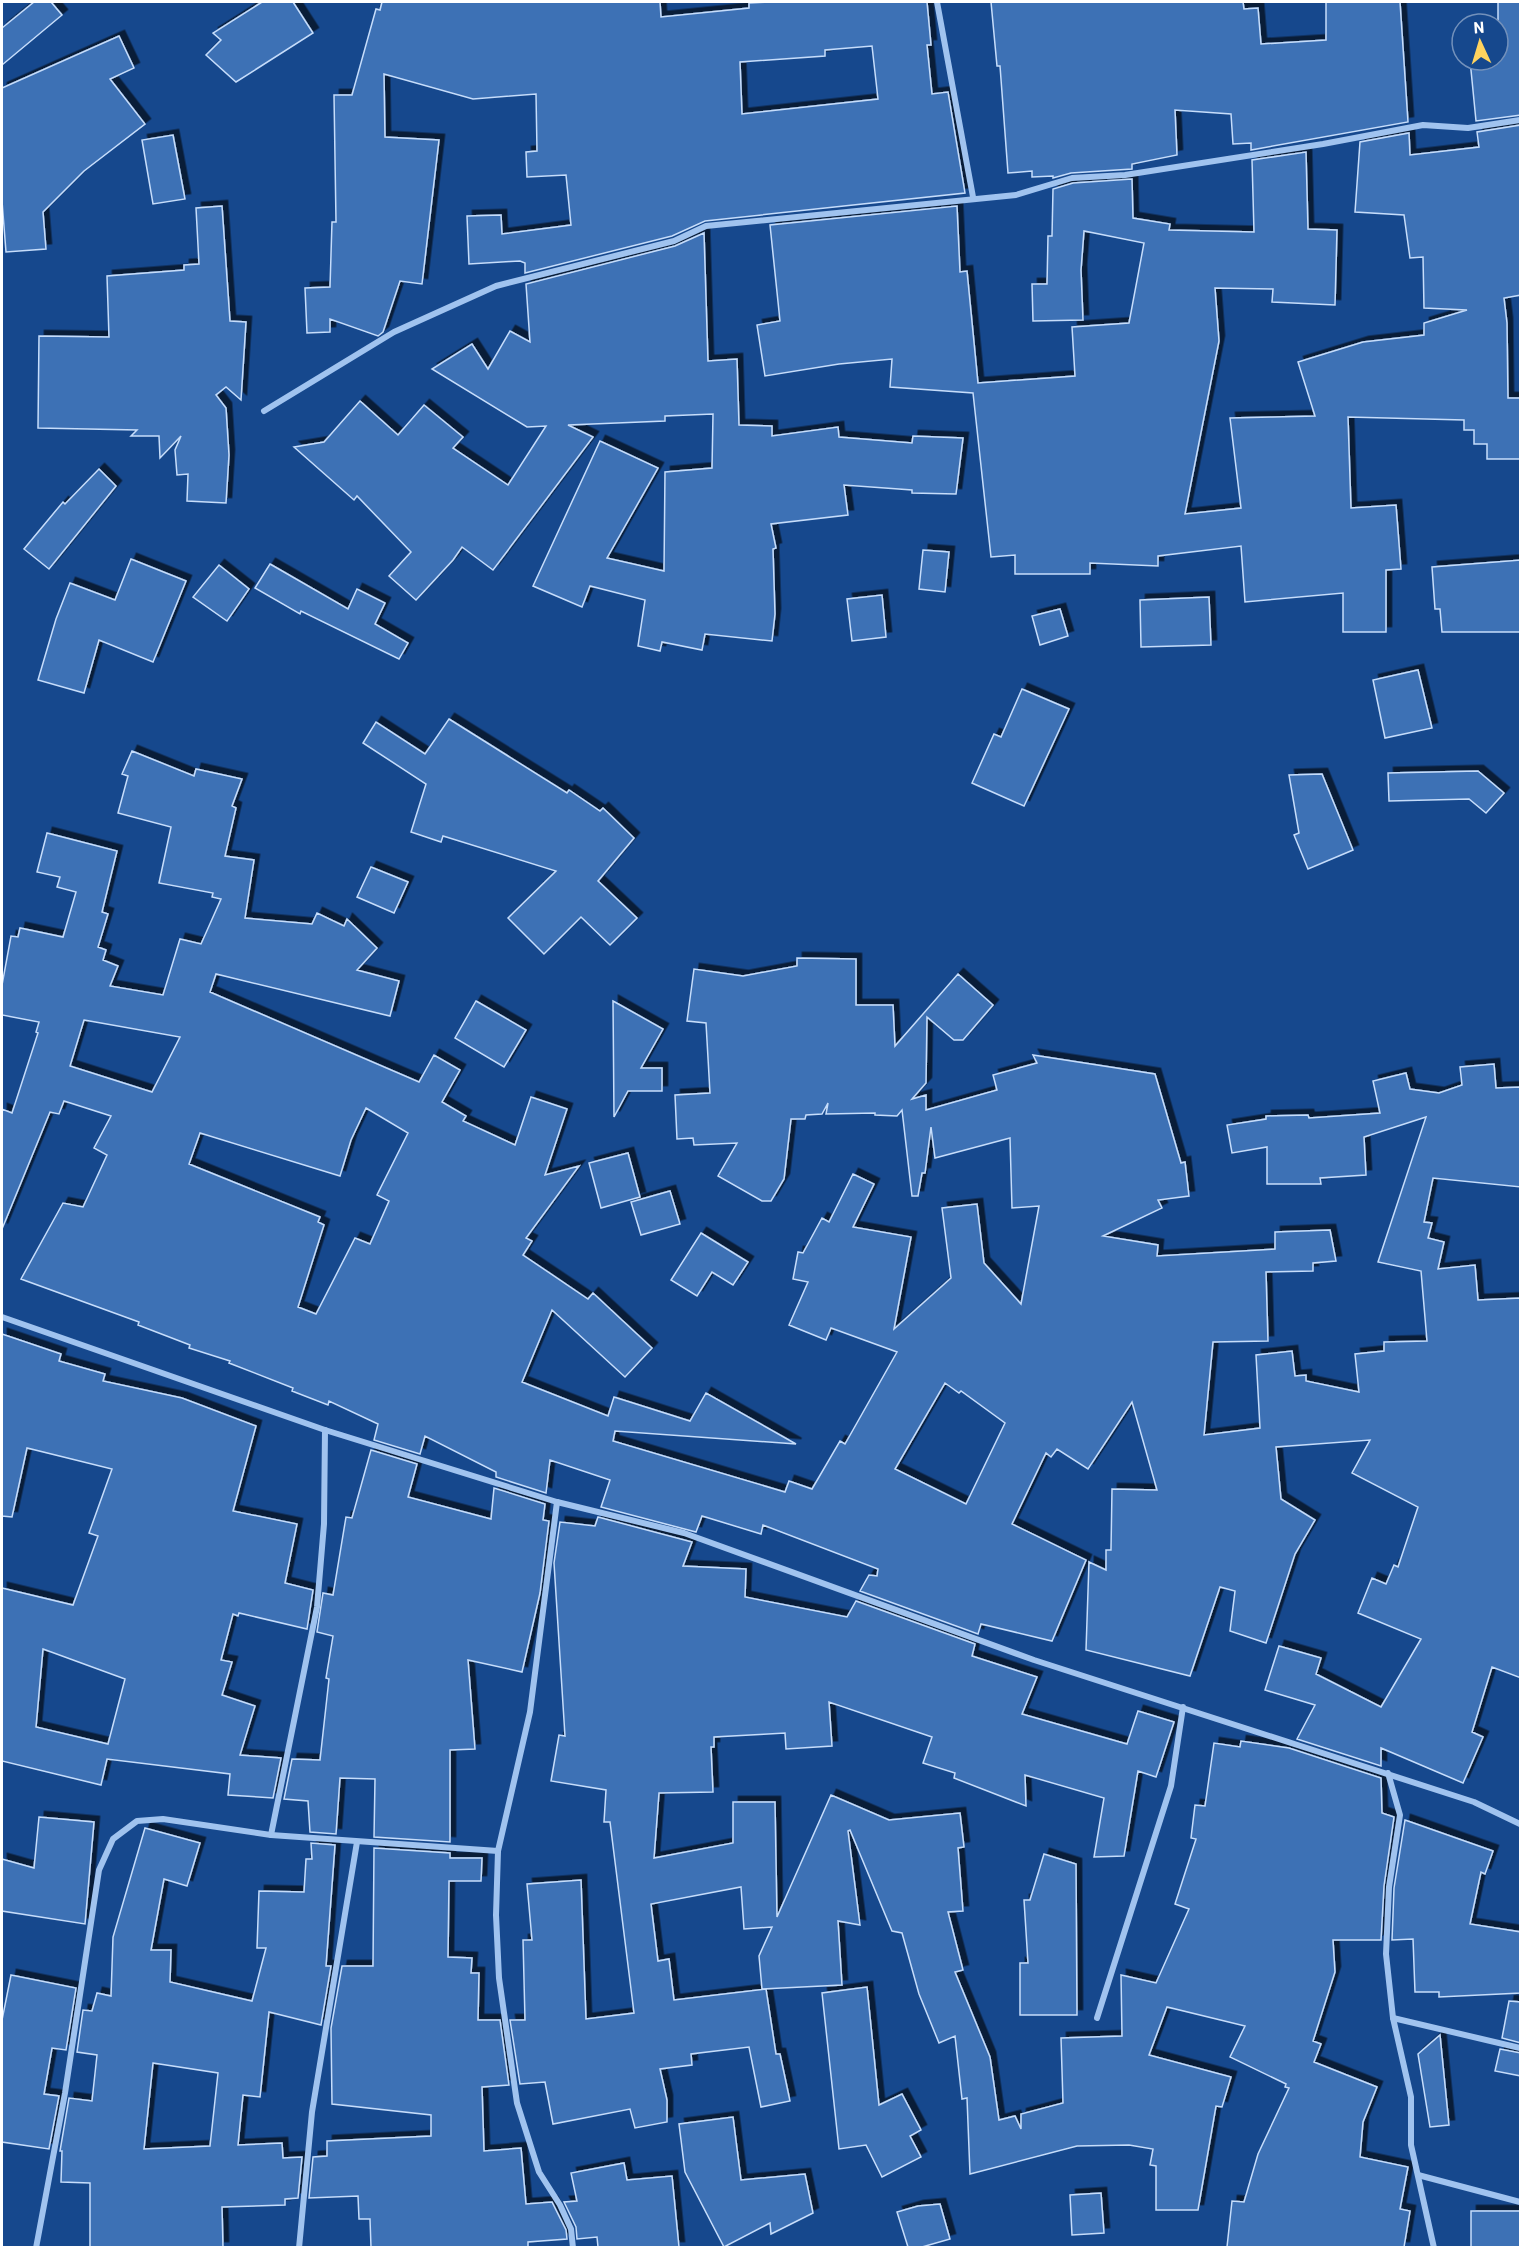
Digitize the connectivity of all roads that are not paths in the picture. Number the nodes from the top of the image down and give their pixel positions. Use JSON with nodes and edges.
{"nodes":[{"id":1,"x":937,"y":2,"type":"edge"},
{"id":2,"x":1521,"y":120,"type":"edge"},
{"id":3,"x":973,"y":197,"type":"junction"},
{"id":4,"x":264,"y":411,"type":"dead end"},
{"id":5,"x":2,"y":1317,"type":"edge"},
{"id":6,"x":325,"y":1430,"type":"junction"},
{"id":7,"x":557,"y":1502,"type":"junction"},
{"id":8,"x":1183,"y":1707,"type":"junction"},
{"id":9,"x":1388,"y":1773,"type":"junction"},
{"id":10,"x":1521,"y":1824,"type":"edge"},
{"id":11,"x":272,"y":1835,"type":"junction"},
{"id":12,"x":357,"y":1842,"type":"junction"},
{"id":13,"x":498,"y":1851,"type":"junction"},
{"id":14,"x":1096,"y":2018,"type":"dead end"},
{"id":15,"x":1393,"y":2018,"type":"junction"},
{"id":16,"x":1521,"y":2048,"type":"edge"},
{"id":17,"x":1418,"y":2175,"type":"junction"},
{"id":18,"x":1521,"y":2202,"type":"edge"},
{"id":19,"x":36,"y":2247,"type":"edge"},
{"id":20,"x":299,"y":2247,"type":"edge"},
{"id":21,"x":573,"y":2247,"type":"edge"},
{"id":22,"x":1434,"y":2247,"type":"edge"}],
"edges":[{"from":1,"to":3,"type":"street"},
{"from":2,"to":3,"type":"street"},
{"from":3,"to":4,"type":"street"},
{"from":5,"to":6,"type":"street"},
{"from":6,"to":7,"type":"street"},
{"from":6,"to":11,"type":"street"},
{"from":7,"to":8,"type":"street"},
{"from":7,"to":13,"type":"street"},
{"from":8,"to":9,"type":"street"},
{"from":8,"to":14,"type":"street"},
{"from":9,"to":10,"type":"street"},
{"from":9,"to":15,"type":"street"},
{"from":11,"to":12,"type":"street"},
{"from":11,"to":19,"type":"street"},
{"from":12,"to":13,"type":"street"},
{"from":12,"to":20,"type":"street"},
{"from":13,"to":21,"type":"street"},
{"from":15,"to":16,"type":"street"},
{"from":15,"to":17,"type":"street"},
{"from":17,"to":18,"type":"street"},
{"from":17,"to":22,"type":"street"}]}
